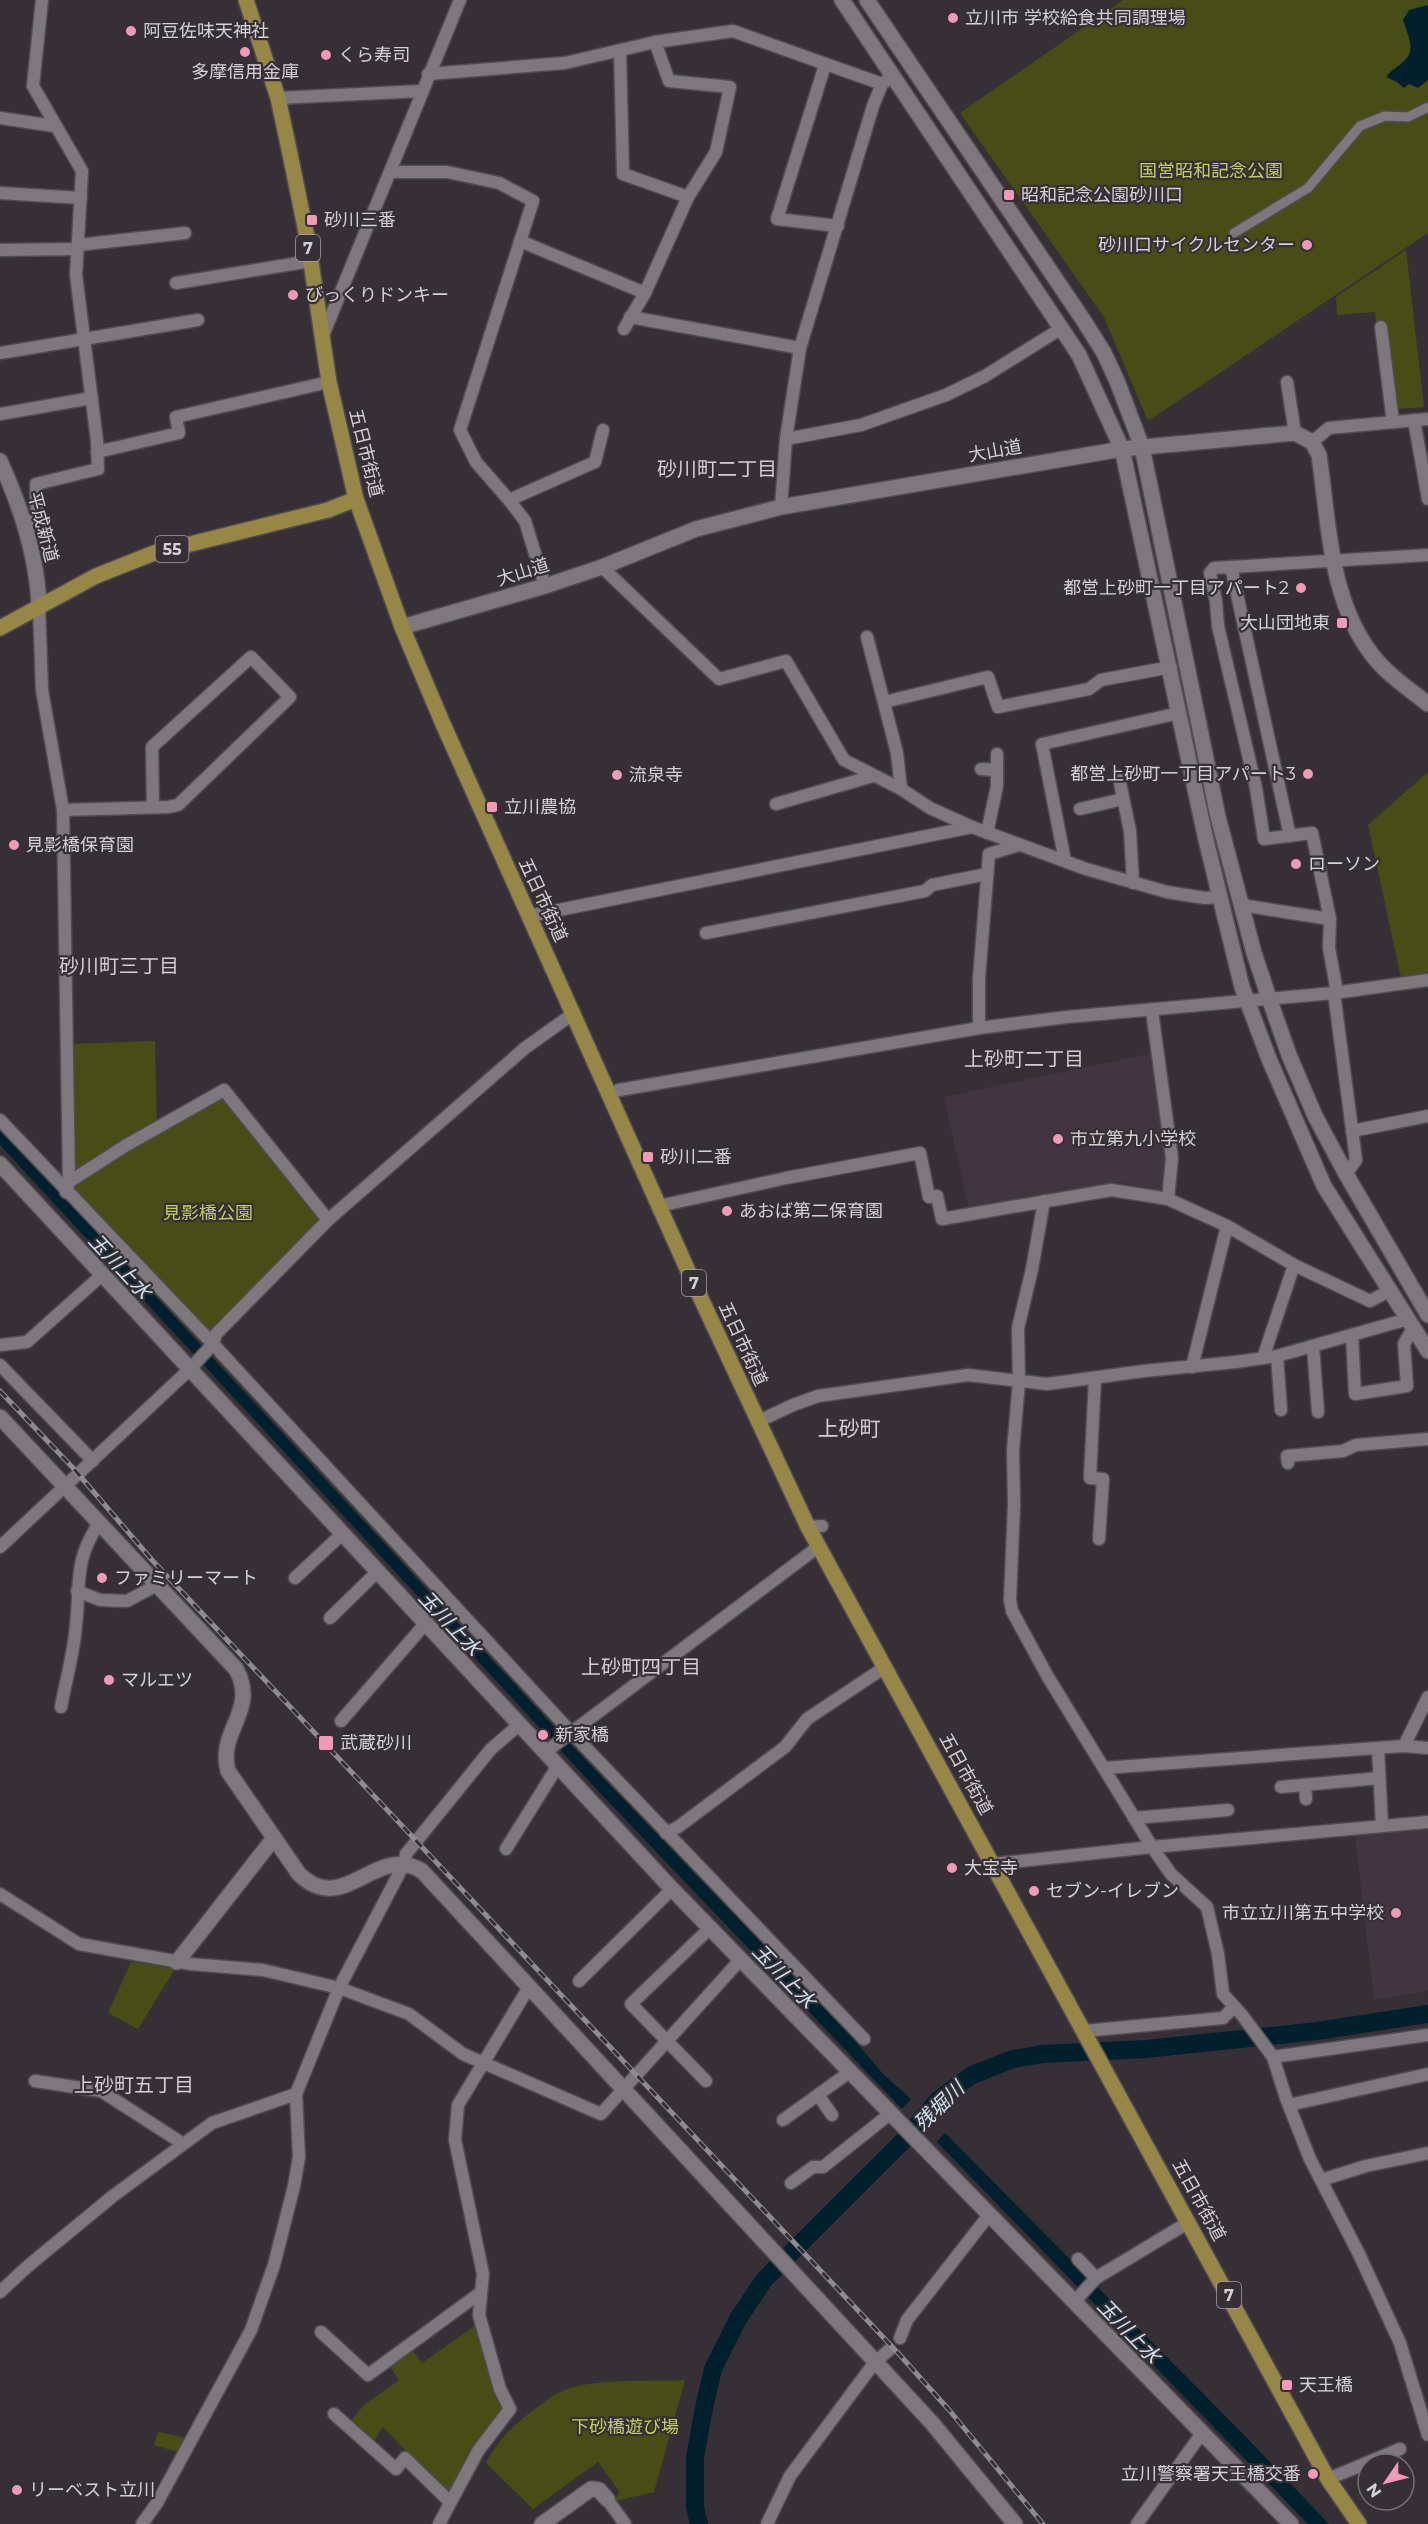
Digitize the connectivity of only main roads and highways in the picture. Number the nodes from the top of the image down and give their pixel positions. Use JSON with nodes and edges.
{"nodes":[{"id":1,"x":246,"y":0,"type":"edge"},
{"id":2,"x":356,"y":499,"type":"junction"},
{"id":3,"x":0,"y":628,"type":"edge"},
{"id":4,"x":1360,"y":2523,"type":"edge"}],
"edges":[{"from":1,"to":2,"type":"main road","name":"五日市街道","number":"7"},
{"from":2,"to":3,"type":"main road","number":"55"},
{"from":2,"to":4,"type":"main road","name":"五日市街道","number":"7"}]}
